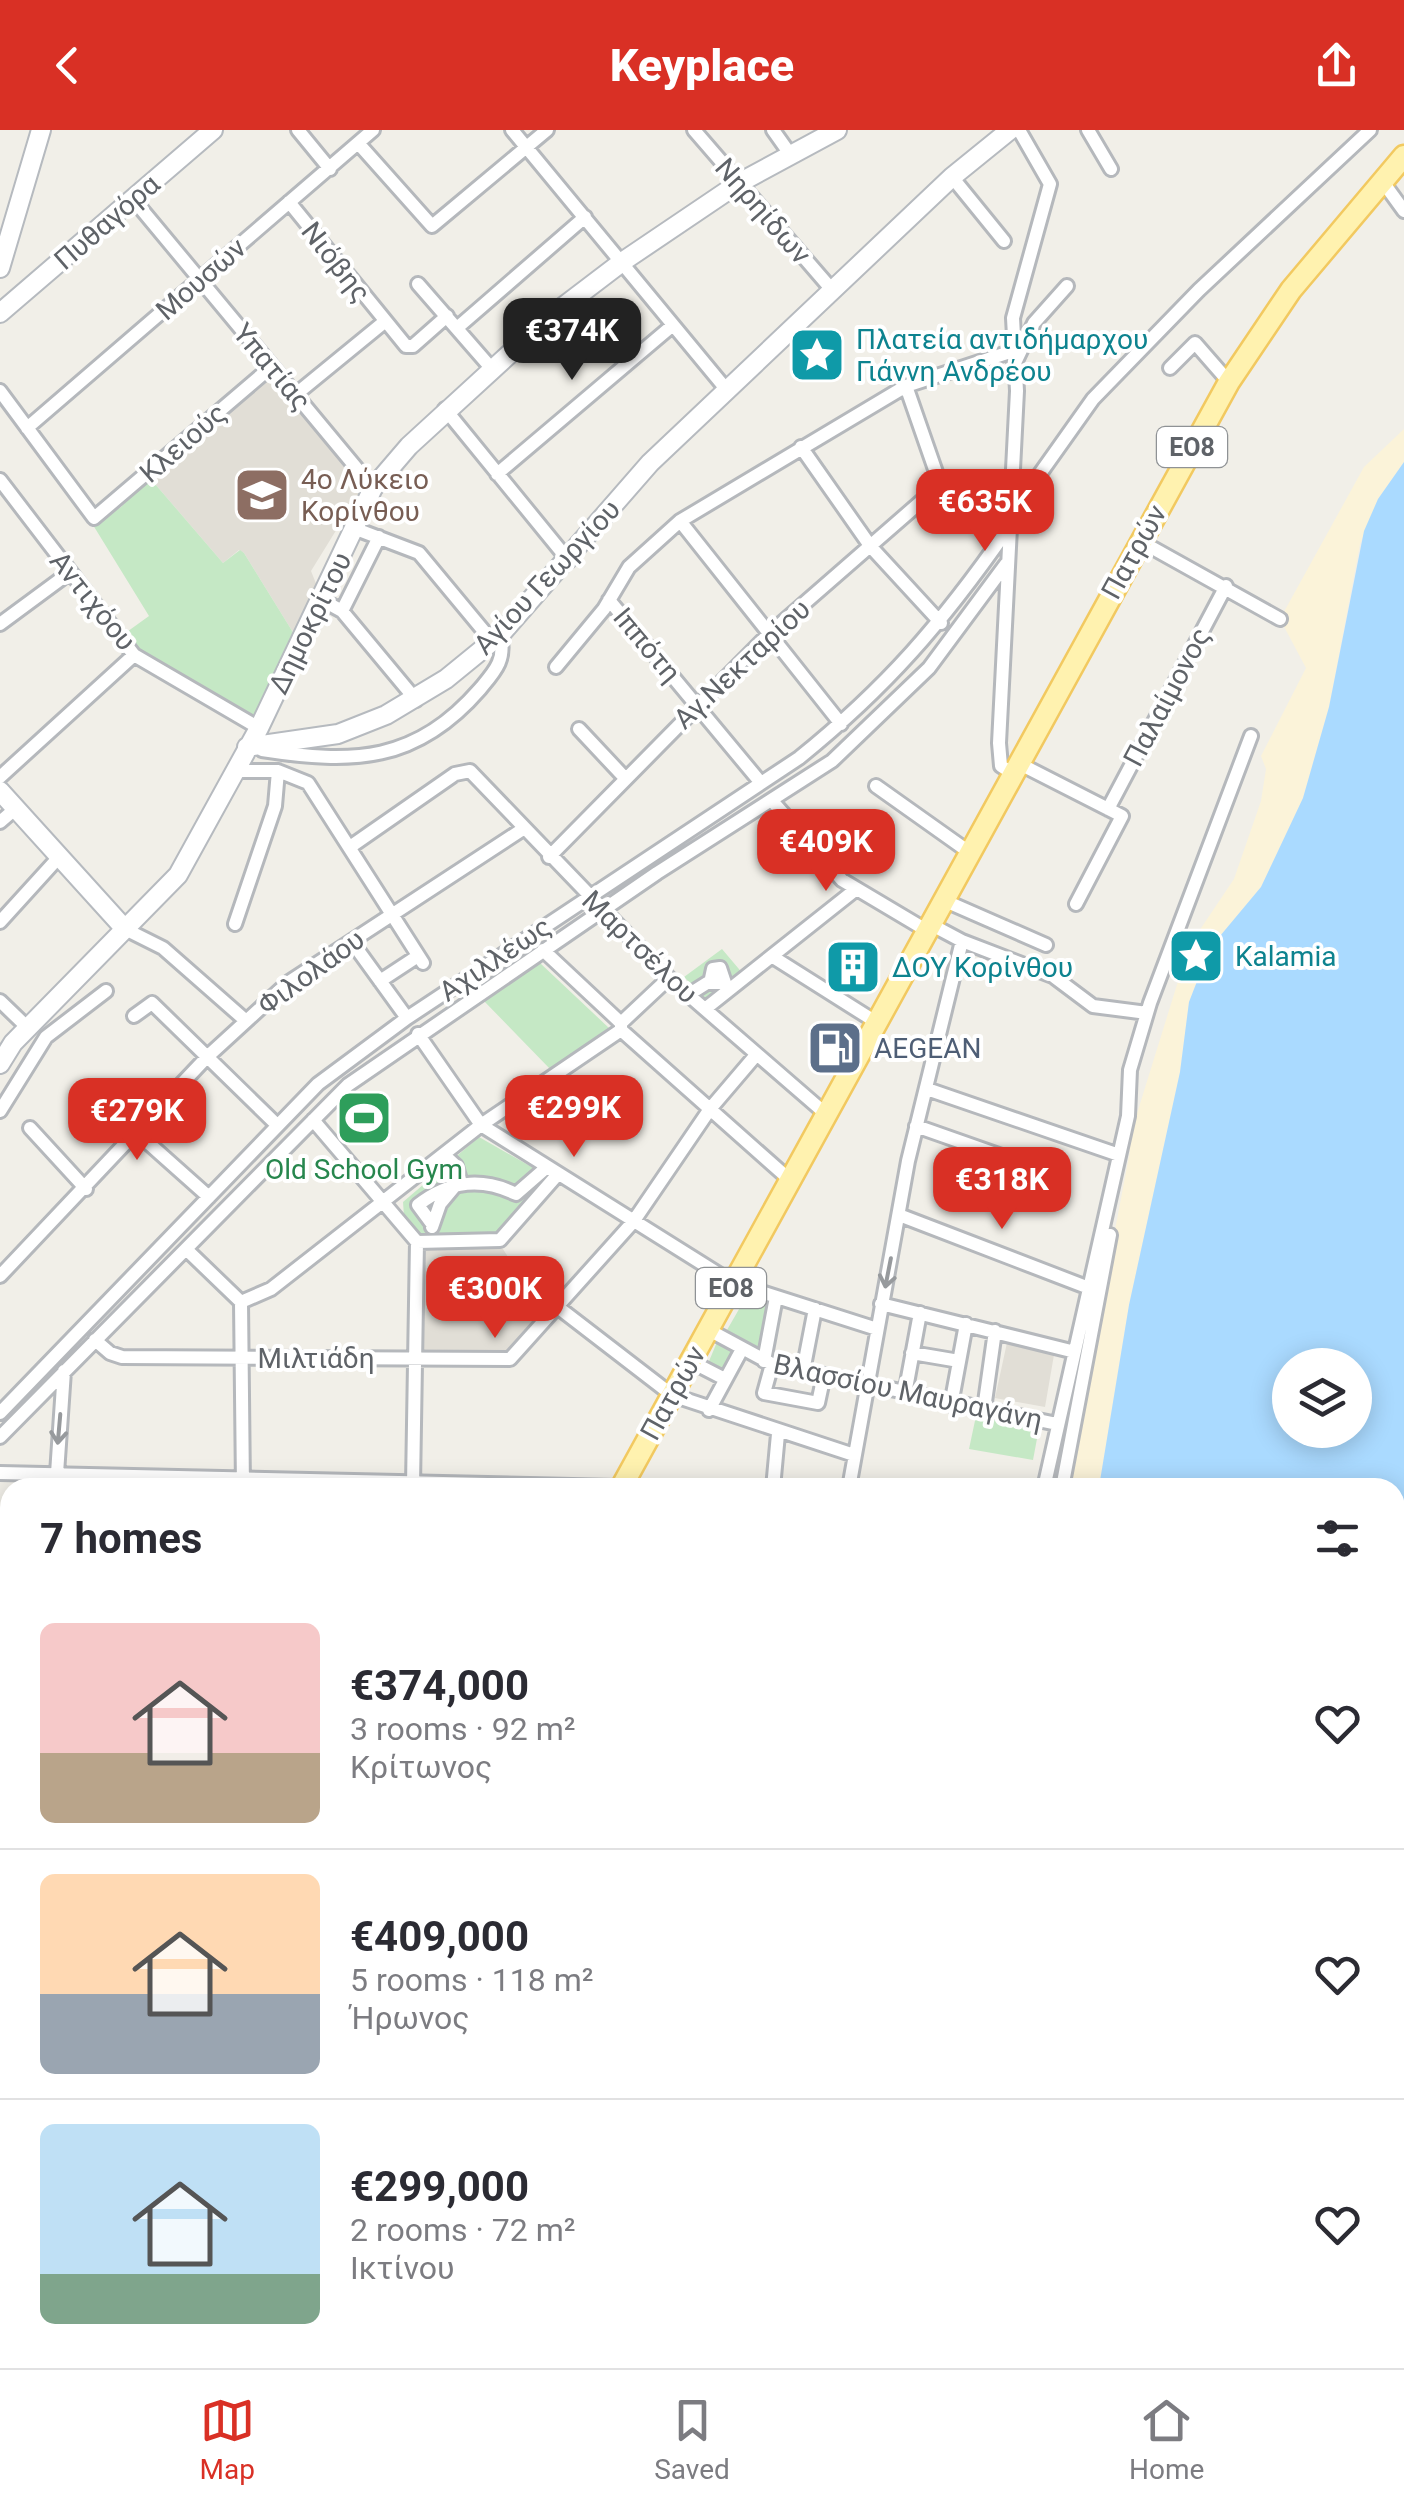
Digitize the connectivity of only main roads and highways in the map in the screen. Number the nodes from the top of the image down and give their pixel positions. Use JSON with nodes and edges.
{"nodes":[{"id":1,"x":1404,"y":156,"type":"edge"},
{"id":2,"x":626,"y":1478,"type":"edge"}],
"edges":[{"from":1,"to":2,"type":"main road","name":"Πατρών","number":"ΕΟ8"}]}
